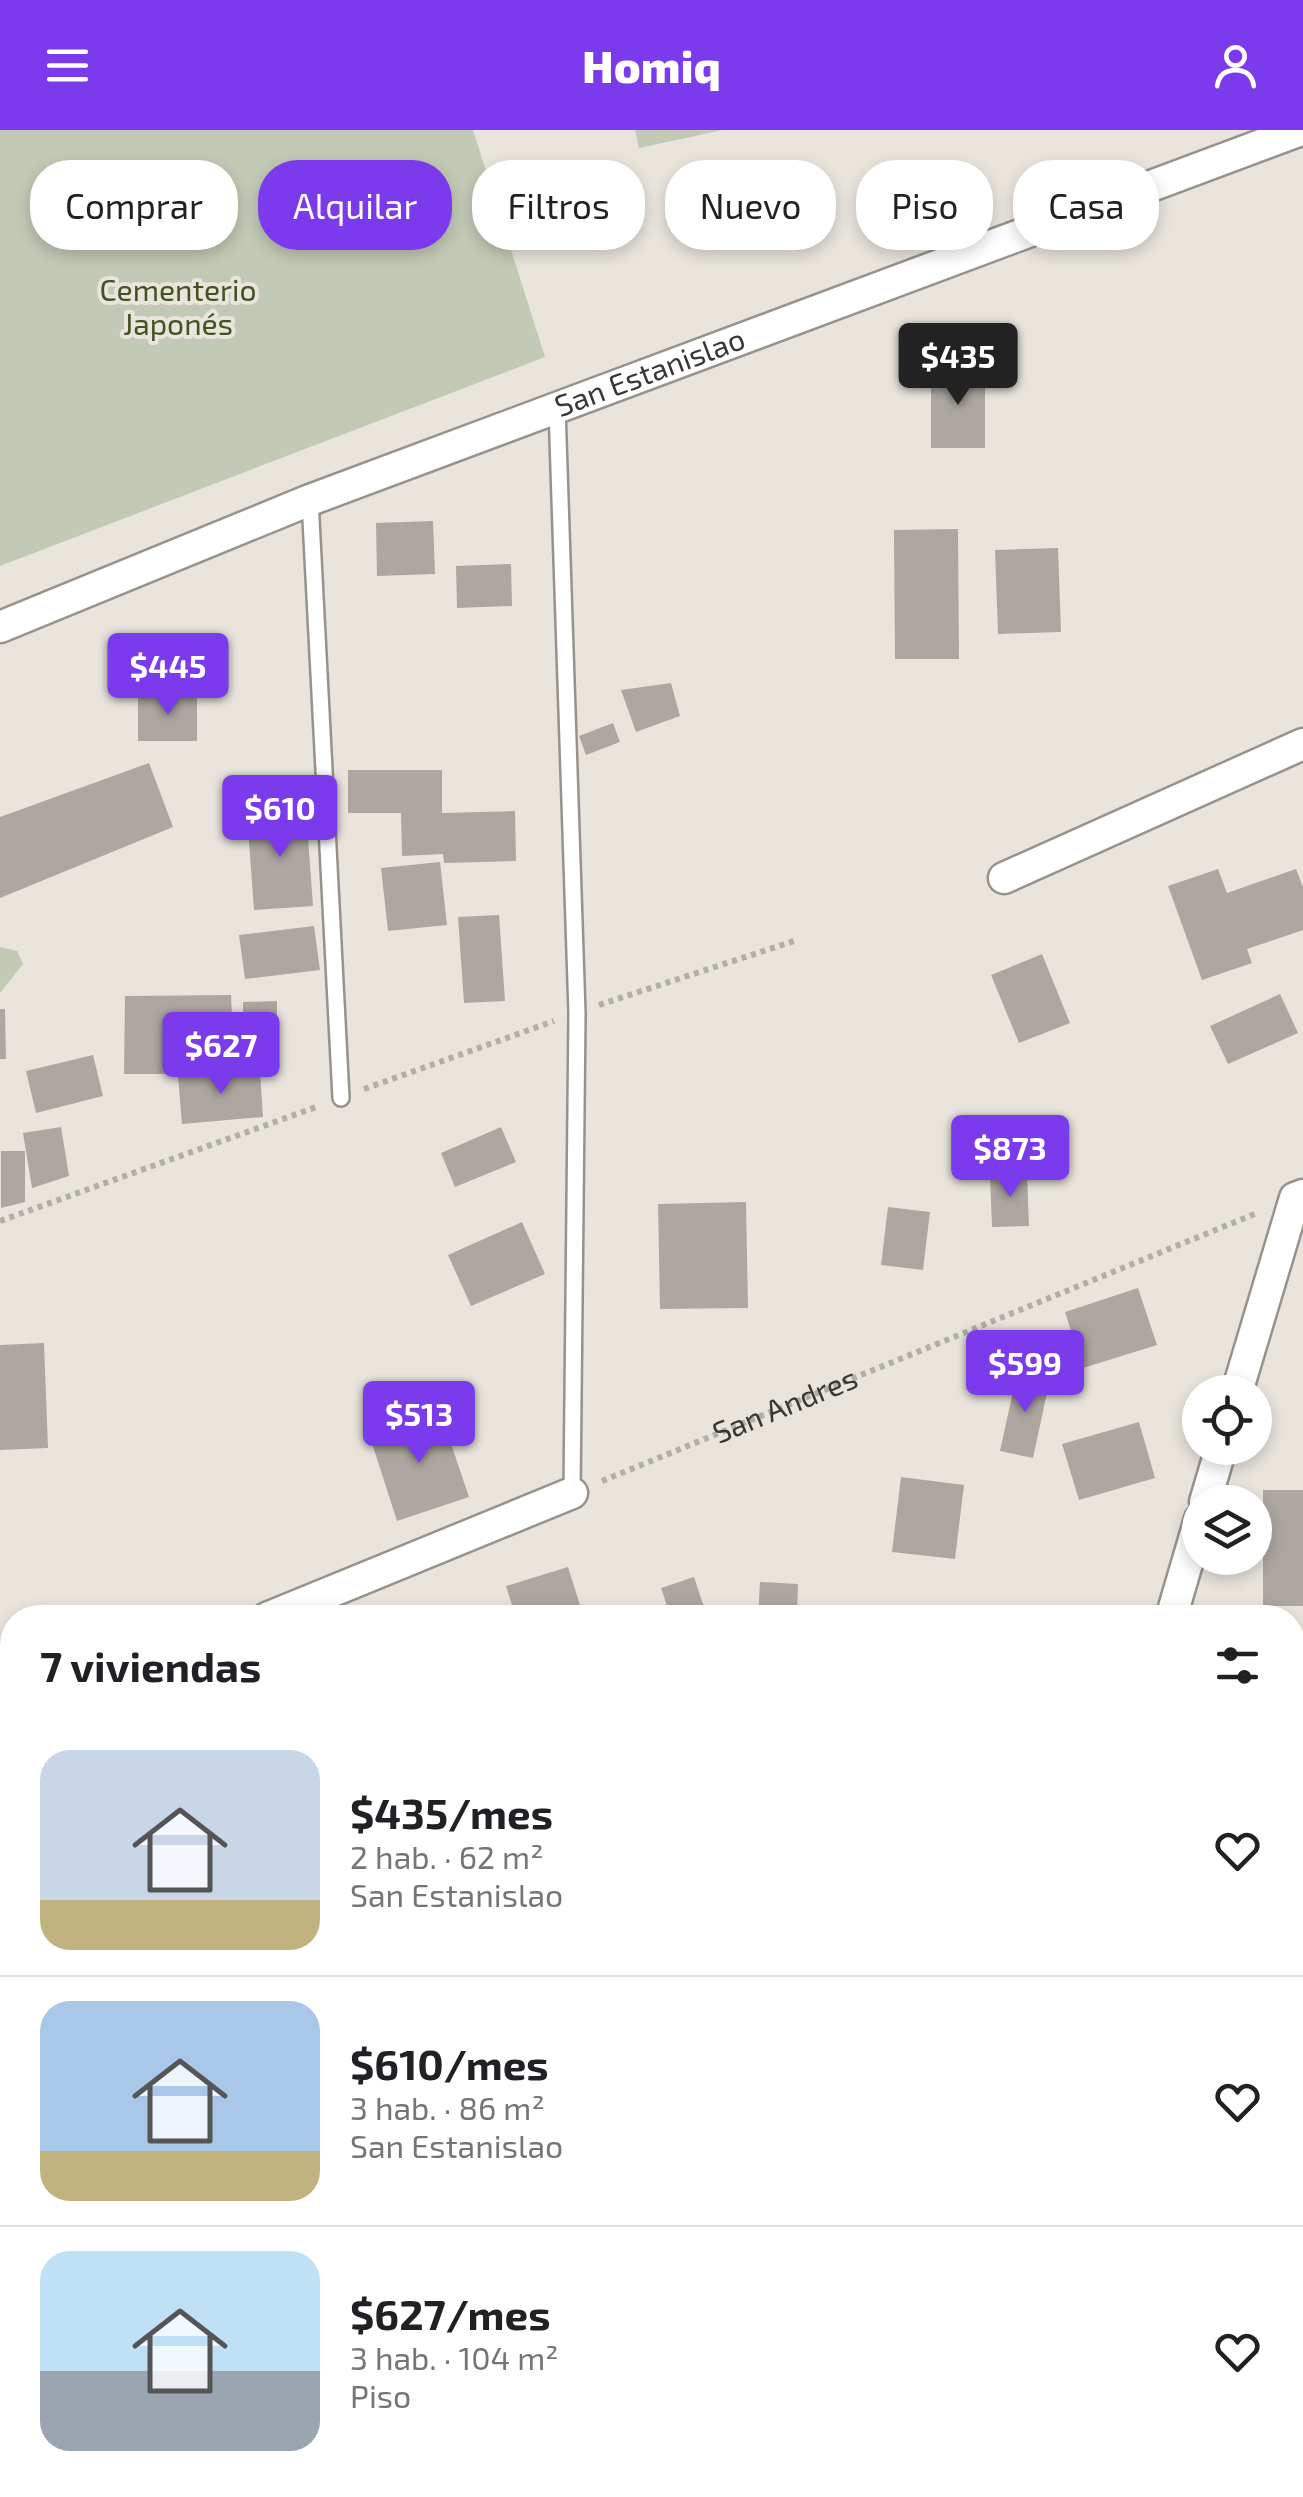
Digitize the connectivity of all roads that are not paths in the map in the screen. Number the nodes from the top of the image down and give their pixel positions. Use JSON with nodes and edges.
{"nodes":[{"id":1,"x":1301,"y":130,"type":"edge"},
{"id":2,"x":557,"y":408,"type":"junction"},
{"id":3,"x":310,"y":500,"type":"junction"},
{"id":4,"x":0,"y":626,"type":"edge"},
{"id":5,"x":1303,"y":744,"type":"edge"},
{"id":6,"x":1004,"y":878,"type":"dead end"},
{"id":7,"x":341,"y":1098,"type":"road end"},
{"id":8,"x":1299,"y":1196,"type":"edge"},
{"id":9,"x":1243,"y":1375,"type":"edge"},
{"id":10,"x":572,"y":1493,"type":"joint"},
{"id":11,"x":1184,"y":1575,"type":"edge"},
{"id":12,"x":299,"y":1605,"type":"edge"},
{"id":13,"x":1175,"y":1605,"type":"edge"}],
"edges":[{"from":1,"to":2,"type":"street","name":"San Estanislao"},
{"from":2,"to":3,"type":"street","name":"San Estanislao"},
{"from":2,"to":10,"type":"lane"},
{"from":3,"to":4,"type":"street","name":"San Estanislao"},
{"from":3,"to":7,"type":"lane"},
{"from":5,"to":6,"type":"street"},
{"from":8,"to":9,"type":"street"},
{"from":10,"to":12,"type":"street"},
{"from":11,"to":13,"type":"street"}]}
